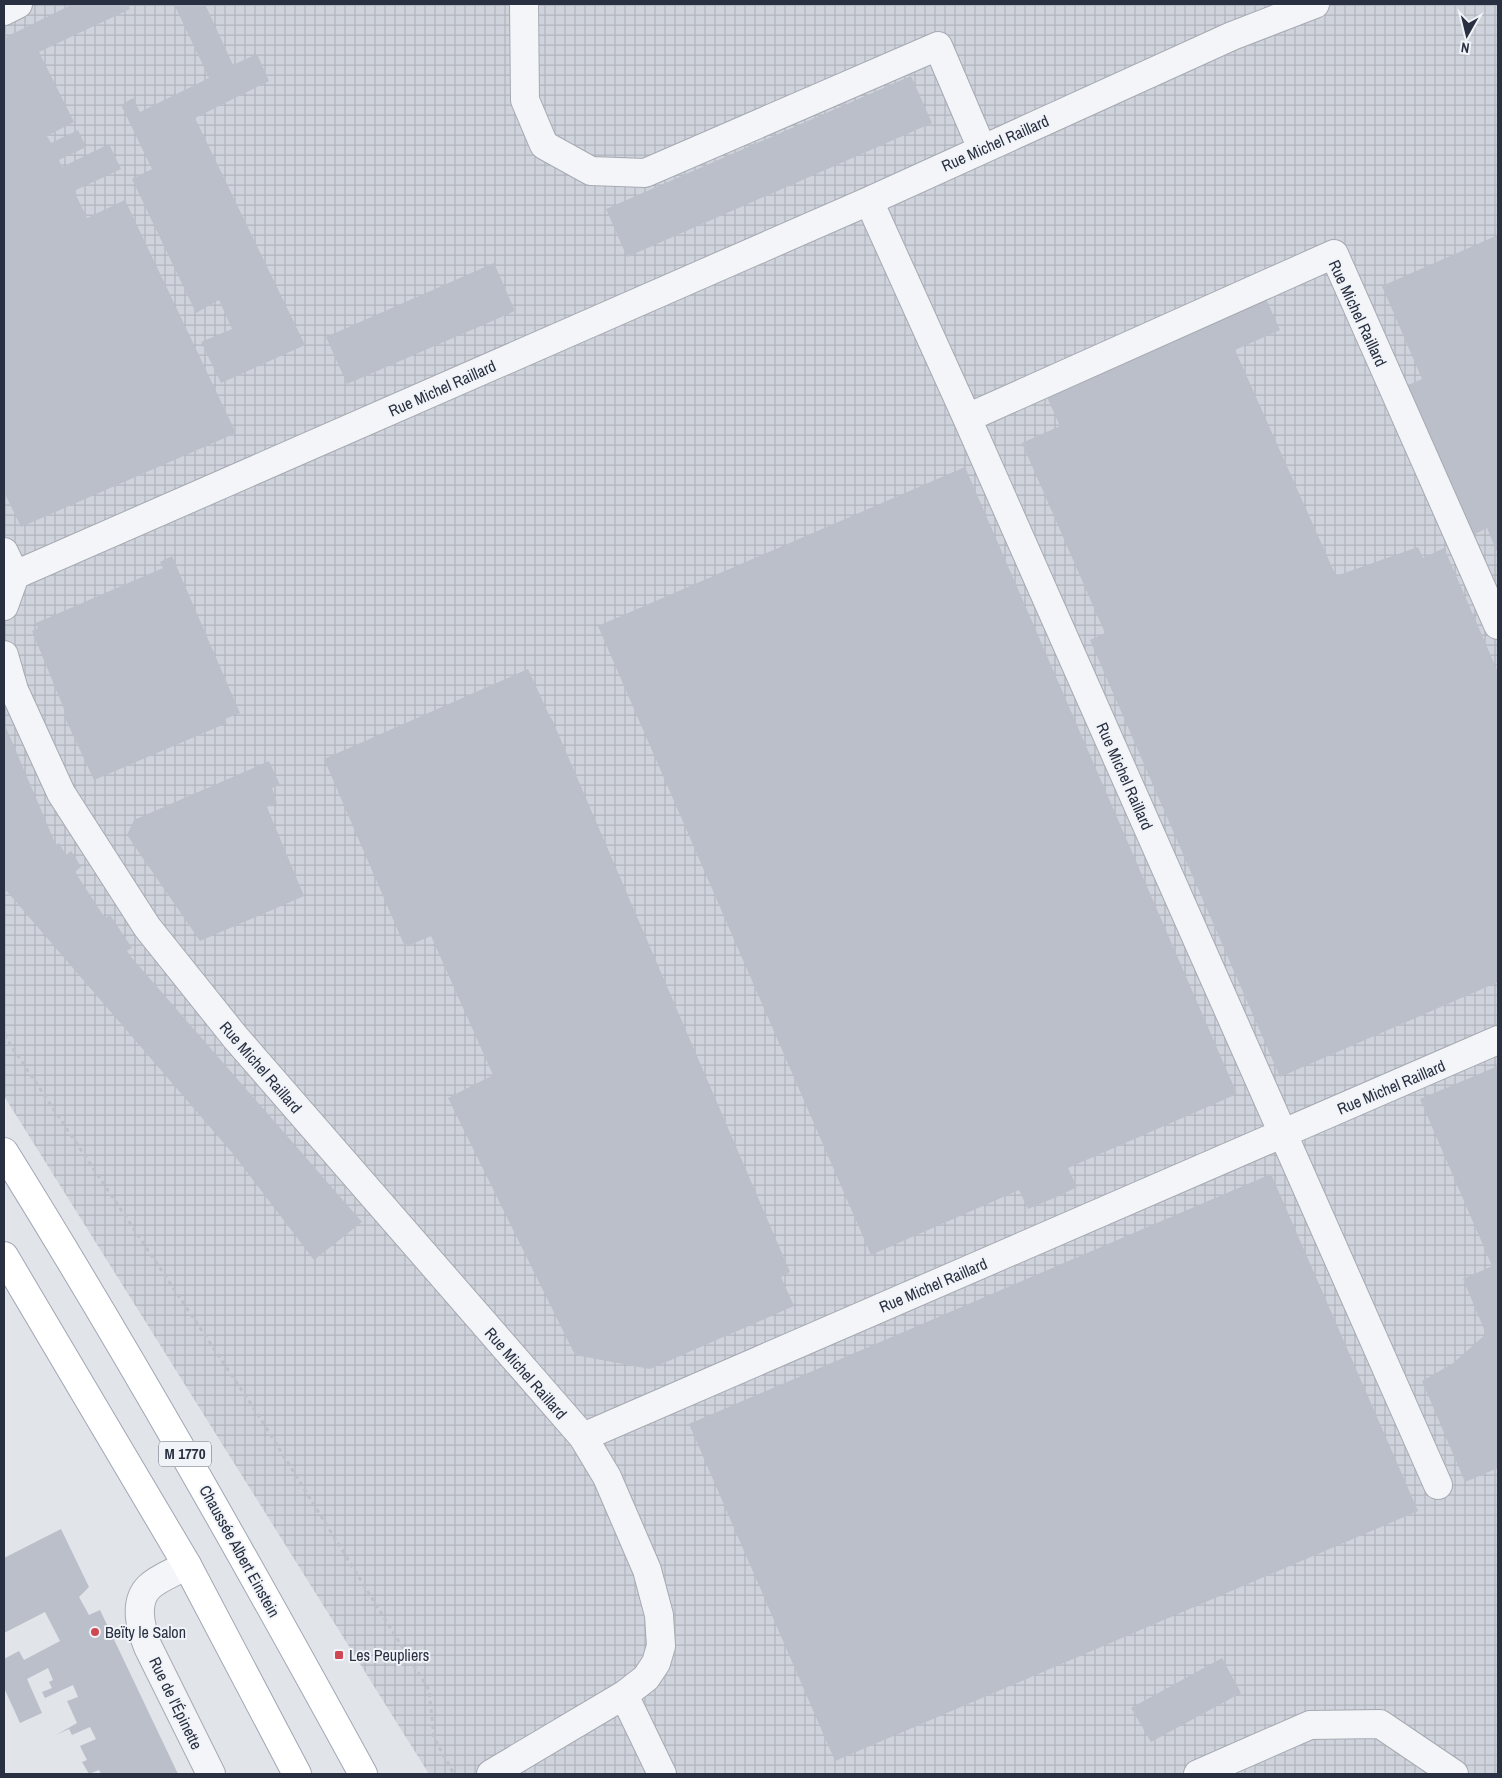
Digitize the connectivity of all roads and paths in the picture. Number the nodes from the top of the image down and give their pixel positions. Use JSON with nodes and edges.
{"nodes":[{"id":1,"x":18,"y":4,"type":"edge"},
{"id":2,"x":524,"y":4,"type":"edge"},
{"id":3,"x":1315,"y":4,"type":"edge"},
{"id":4,"x":4,"y":10,"type":"edge"},
{"id":5,"x":982,"y":149,"type":"junction"},
{"id":6,"x":868,"y":201,"type":"junction"},
{"id":7,"x":967,"y":418,"type":"junction"},
{"id":8,"x":9,"y":564,"type":"edge"},
{"id":9,"x":4,"y":606,"type":"edge"},
{"id":10,"x":1498,"y":625,"type":"edge"},
{"id":11,"x":4,"y":655,"type":"edge"},
{"id":12,"x":4,"y":1035,"type":"edge"},
{"id":13,"x":1498,"y":1040,"type":"edge"},
{"id":14,"x":1283,"y":1133,"type":"junction"},
{"id":15,"x":4,"y":1152,"type":"edge"},
{"id":16,"x":4,"y":1256,"type":"edge"},
{"id":17,"x":582,"y":1437,"type":"junction"},
{"id":18,"x":1438,"y":1485,"type":"dead end"},
{"id":19,"x":186,"y":1565,"type":"junction"},
{"id":20,"x":624,"y":1695,"type":"junction"},
{"id":21,"x":211,"y":1774,"type":"edge"},
{"id":22,"x":297,"y":1774,"type":"edge"},
{"id":23,"x":362,"y":1774,"type":"edge"},
{"id":24,"x":454,"y":1774,"type":"edge"},
{"id":25,"x":491,"y":1774,"type":"edge"},
{"id":26,"x":662,"y":1774,"type":"edge"},
{"id":27,"x":1198,"y":1774,"type":"edge"},
{"id":28,"x":1454,"y":1774,"type":"edge"}],
"edges":[{"from":1,"to":4,"type":"street"},
{"from":2,"to":5,"type":"street"},
{"from":3,"to":5,"type":"street","name":"Rue Michel Raillard"},
{"from":5,"to":6,"type":"street","name":"Rue Michel Raillard"},
{"from":6,"to":7,"type":"street","name":"Rue Michel Raillard"},
{"from":6,"to":8,"type":"street","name":"Rue Michel Raillard"},
{"from":7,"to":10,"type":"street","name":"Rue Michel Raillard"},
{"from":7,"to":14,"type":"street","name":"Rue Michel Raillard"},
{"from":8,"to":9,"type":"street","name":"Rue Michel Raillard"},
{"from":11,"to":17,"type":"street","name":"Rue Michel Raillard"},
{"from":12,"to":24,"type":"path"},
{"from":13,"to":14,"type":"street","name":"Rue Michel Raillard"},
{"from":14,"to":17,"type":"street","name":"Rue Michel Raillard"},
{"from":14,"to":18,"type":"street"},
{"from":15,"to":23,"type":"main road","name":"Chaussée Albert Einstein","number":"M 1770"},
{"from":16,"to":19,"type":"main road"},
{"from":17,"to":20,"type":"street","name":"Rue Michel Raillard"},
{"from":19,"to":21,"type":"street","name":"Rue de l'Épinette"},
{"from":19,"to":22,"type":"main road"},
{"from":20,"to":25,"type":"street","name":"Rue Michel Raillard"},
{"from":20,"to":26,"type":"street"},
{"from":27,"to":28,"type":"street"}]}
